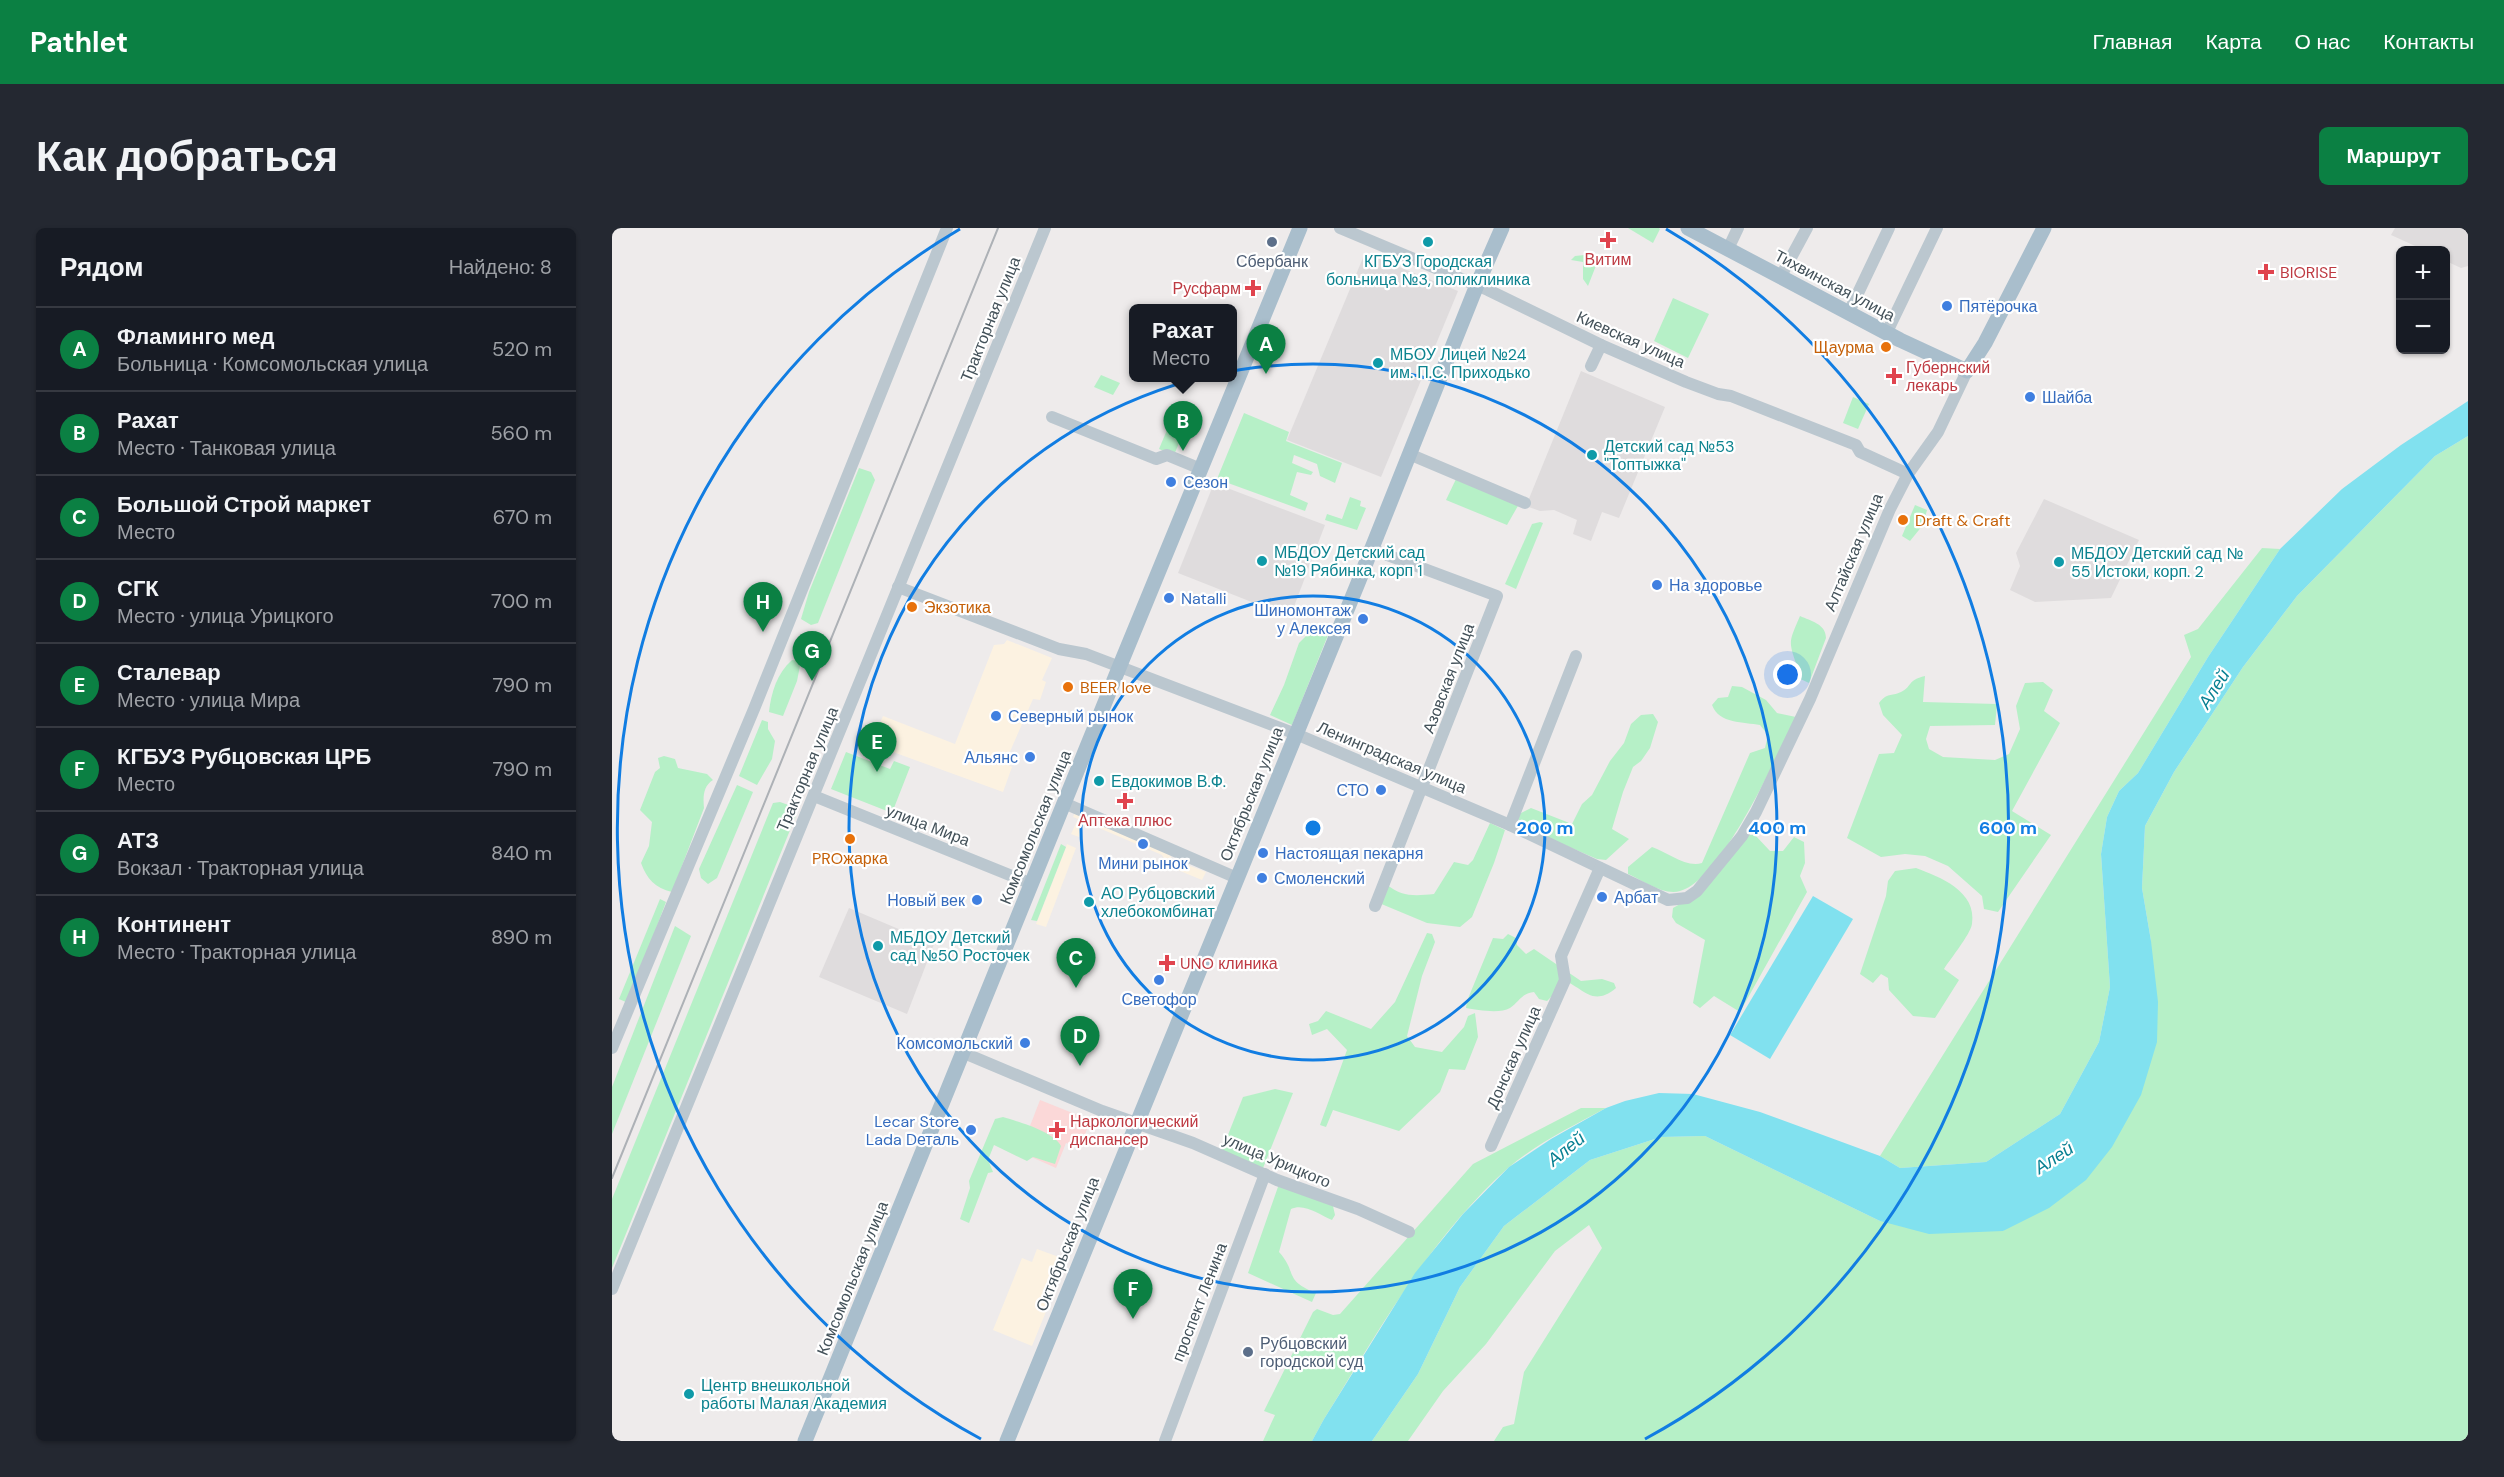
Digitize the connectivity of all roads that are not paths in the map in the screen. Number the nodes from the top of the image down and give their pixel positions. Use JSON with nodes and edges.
{"nodes":[{"id":1,"x":947,"y":228,"type":"edge"},
{"id":2,"x":1045,"y":228,"type":"edge"},
{"id":3,"x":1300,"y":228,"type":"edge"},
{"id":4,"x":1340,"y":228,"type":"edge"},
{"id":5,"x":1502,"y":228,"type":"edge"},
{"id":6,"x":1689,"y":228,"type":"edge"},
{"id":7,"x":1738,"y":228,"type":"edge"},
{"id":8,"x":1806,"y":228,"type":"edge"},
{"id":9,"x":1889,"y":228,"type":"edge"},
{"id":10,"x":1938,"y":228,"type":"edge"},
{"id":11,"x":2044,"y":228,"type":"edge"},
{"id":12,"x":1728,"y":249,"type":"junction"},
{"id":13,"x":1781,"y":276,"type":"junction"},
{"id":14,"x":1477,"y":285,"type":"junction"},
{"id":15,"x":1849,"y":312,"type":"junction"},
{"id":16,"x":1887,"y":332,"type":"junction"},
{"id":17,"x":1601,"y":345,"type":"junction"},
{"id":18,"x":1591,"y":366,"type":"dead end"},
{"id":19,"x":1967,"y":371,"type":"junction"},
{"id":20,"x":1237,"y":381,"type":"edge"},
{"id":21,"x":1237,"y":382,"type":"edge"},
{"id":22,"x":1052,"y":417,"type":"dead end"},
{"id":23,"x":1409,"y":454,"type":"junction"},
{"id":24,"x":1201,"y":469,"type":"junction"},
{"id":25,"x":1908,"y":474,"type":"junction"},
{"id":26,"x":1525,"y":502,"type":"dead end"},
{"id":27,"x":1371,"y":549,"type":"junction"},
{"id":28,"x":898,"y":587,"type":"junction"},
{"id":29,"x":1576,"y":656,"type":"dead end"},
{"id":30,"x":1120,"y":666,"type":"junction"},
{"id":31,"x":1296,"y":734,"type":"junction"},
{"id":32,"x":1423,"y":789,"type":"junction"},
{"id":33,"x":814,"y":796,"type":"junction"},
{"id":34,"x":1064,"y":803,"type":"junction"},
{"id":35,"x":1510,"y":825,"type":"junction"},
{"id":36,"x":1600,"y":868,"type":"junction"},
{"id":37,"x":1237,"y":878,"type":"junction"},
{"id":38,"x":1032,"y":884,"type":"junction"},
{"id":39,"x":1697,"y":891,"type":"joint"},
{"id":40,"x":1375,"y":906,"type":"dead end"},
{"id":41,"x":612,"y":1048,"type":"edge"},
{"id":42,"x":963,"y":1053,"type":"junction"},
{"id":43,"x":1136,"y":1123,"type":"junction"},
{"id":44,"x":1491,"y":1146,"type":"dead end"},
{"id":45,"x":1265,"y":1174,"type":"junction"},
{"id":46,"x":1409,"y":1232,"type":"dead end"},
{"id":47,"x":612,"y":1289,"type":"edge"},
{"id":48,"x":805,"y":1441,"type":"edge"},
{"id":49,"x":1007,"y":1441,"type":"edge"},
{"id":50,"x":1165,"y":1441,"type":"edge"}],
"edges":[{"from":1,"to":41,"type":"street"},
{"from":2,"to":28,"type":"street","name":"Тракторная улица"},
{"from":3,"to":20,"type":"main road","name":"Комсомольская улица"},
{"from":4,"to":14,"type":"street","name":"Киевская улица"},
{"from":5,"to":14,"type":"main road","name":"Октябрьская улица"},
{"from":6,"to":12,"type":"main road","name":"Тихвинская улица"},
{"from":7,"to":12,"type":"street"},
{"from":8,"to":13,"type":"street"},
{"from":9,"to":15,"type":"street"},
{"from":10,"to":16,"type":"street"},
{"from":11,"to":19,"type":"main road","name":"Алтайская улица"},
{"from":12,"to":13,"type":"main road","name":"Тихвинская улица"},
{"from":13,"to":15,"type":"main road","name":"Тихвинская улица"},
{"from":14,"to":17,"type":"street","name":"Киевская улица"},
{"from":14,"to":23,"type":"main road","name":"Октябрьская улица"},
{"from":15,"to":16,"type":"main road","name":"Тихвинская улица"},
{"from":16,"to":19,"type":"main road","name":"Тихвинская улица"},
{"from":17,"to":18,"type":"street"},
{"from":17,"to":25,"type":"street","name":"Киевская улица"},
{"from":19,"to":25,"type":"street","name":"Алтайская улица"},
{"from":21,"to":24,"type":"main road","name":"Комсомольская улица"},
{"from":22,"to":24,"type":"street"},
{"from":23,"to":26,"type":"street"},
{"from":23,"to":27,"type":"main road","name":"Октябрьская улица"},
{"from":24,"to":30,"type":"main road","name":"Комсомольская улица"},
{"from":25,"to":39,"type":"street","name":"Алтайская улица"},
{"from":27,"to":31,"type":"main road","name":"Октябрьская улица"},
{"from":27,"to":32,"type":"street","name":"Азовская улица"},
{"from":28,"to":30,"type":"street","name":"Ленинградская улица"},
{"from":28,"to":33,"type":"street","name":"Тракторная улица"},
{"from":29,"to":35,"type":"street"},
{"from":30,"to":31,"type":"street","name":"Ленинградская улица"},
{"from":30,"to":34,"type":"main road","name":"Комсомольская улица"},
{"from":31,"to":32,"type":"street","name":"Ленинградская улица"},
{"from":31,"to":37,"type":"main road","name":"Октябрьская улица"},
{"from":32,"to":35,"type":"street","name":"Ленинградская улица"},
{"from":32,"to":40,"type":"street","name":"Азовская улица"},
{"from":33,"to":38,"type":"street","name":"улица Мира"},
{"from":33,"to":47,"type":"street","name":"Тракторная улица"},
{"from":34,"to":37,"type":"street"},
{"from":34,"to":38,"type":"main road","name":"Комсомольская улица"},
{"from":35,"to":36,"type":"street","name":"Ленинградская улица"},
{"from":36,"to":39,"type":"street","name":"Ленинградская улица"},
{"from":36,"to":44,"type":"street","name":"Донская улица"},
{"from":37,"to":43,"type":"main road","name":"Октябрьская улица"},
{"from":38,"to":42,"type":"main road","name":"Комсомольская улица"},
{"from":42,"to":43,"type":"street","name":"улица Урицкого"},
{"from":42,"to":48,"type":"main road","name":"Комсомольская улица"},
{"from":43,"to":45,"type":"street","name":"улица Урицкого"},
{"from":43,"to":49,"type":"main road","name":"Октябрьская улица"},
{"from":45,"to":46,"type":"street","name":"улица Урицкого"},
{"from":45,"to":50,"type":"street","name":"проспект Ленина"}]}
